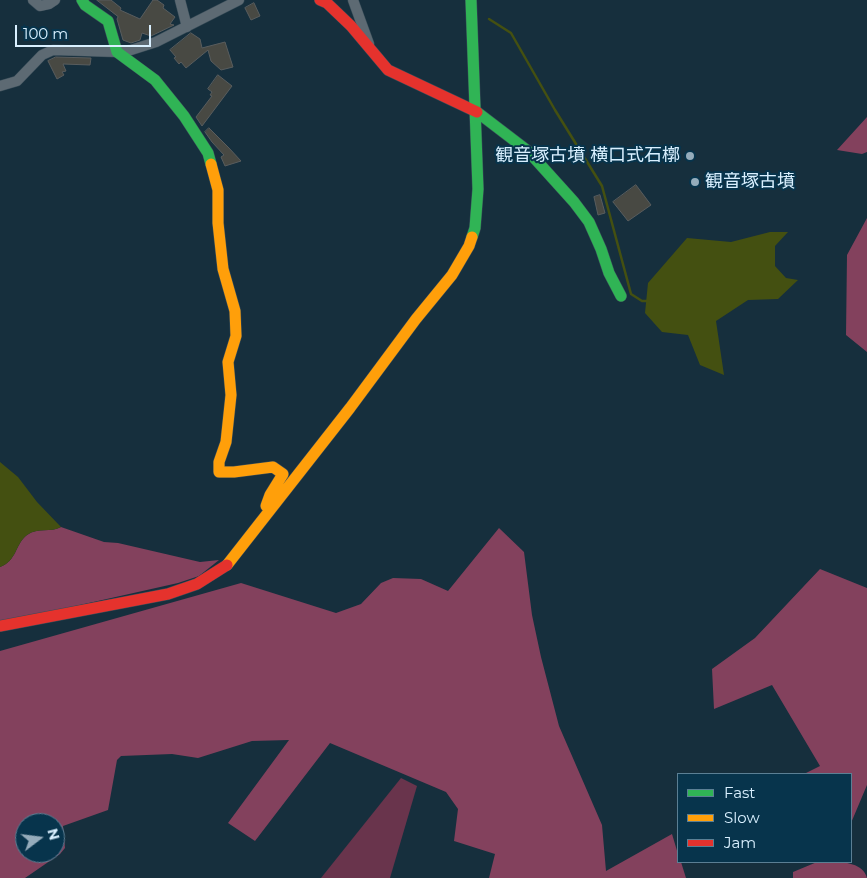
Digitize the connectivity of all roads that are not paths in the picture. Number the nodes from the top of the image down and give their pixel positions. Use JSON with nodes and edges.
{"nodes":[{"id":1,"x":33,"y":0,"type":"edge"},
{"id":2,"x":55,"y":0,"type":"edge"},
{"id":3,"x":82,"y":0,"type":"edge"},
{"id":4,"x":180,"y":0,"type":"edge"},
{"id":5,"x":239,"y":0,"type":"edge"},
{"id":6,"x":320,"y":0,"type":"edge"},
{"id":7,"x":353,"y":0,"type":"edge"},
{"id":8,"x":471,"y":0,"type":"edge"},
{"id":9,"x":187,"y":27,"type":"junction"},
{"id":10,"x":117,"y":52,"type":"junction"},
{"id":11,"x":373,"y":54,"type":"junction"},
{"id":12,"x":0,"y":86,"type":"edge"},
{"id":13,"x":475,"y":110,"type":"junction"},
{"id":14,"x":621,"y":296,"type":"dead end"},
{"id":15,"x":268,"y":514,"type":"junction"},
{"id":16,"x":0,"y":626,"type":"edge"}],
"edges":[{"from":1,"to":2,"type":"street"},
{"from":3,"to":10,"type":"street"},
{"from":4,"to":9,"type":"street"},
{"from":5,"to":9,"type":"street"},
{"from":6,"to":11,"type":"street"},
{"from":7,"to":11,"type":"street"},
{"from":8,"to":13,"type":"street"},
{"from":9,"to":10,"type":"street"},
{"from":10,"to":12,"type":"street"},
{"from":10,"to":15,"type":"street"},
{"from":11,"to":13,"type":"street"},
{"from":13,"to":14,"type":"street"},
{"from":13,"to":15,"type":"street"},
{"from":15,"to":16,"type":"street"}]}
